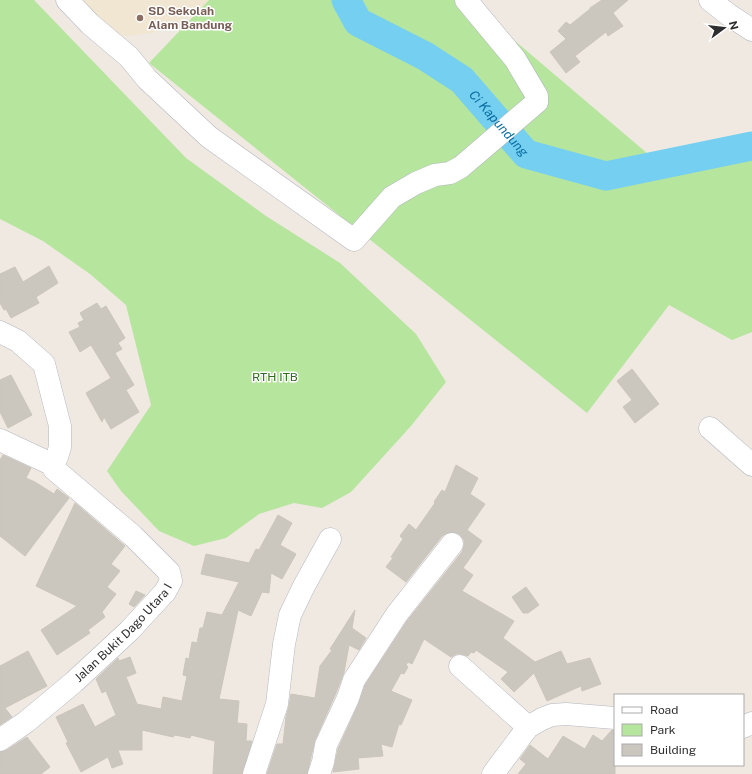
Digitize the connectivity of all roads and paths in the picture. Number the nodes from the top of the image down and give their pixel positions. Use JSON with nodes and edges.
{"nodes":[{"id":1,"x":67,"y":0,"type":"edge"},
{"id":2,"x":466,"y":0,"type":"edge"},
{"id":3,"x":710,"y":0,"type":"edge"},
{"id":4,"x":752,"y":30,"type":"edge"},
{"id":5,"x":0,"y":332,"type":"edge"},
{"id":6,"x":710,"y":428,"type":"dead end"},
{"id":7,"x":0,"y":440,"type":"edge"},
{"id":8,"x":53,"y":463,"type":"junction"},
{"id":9,"x":752,"y":465,"type":"edge"},
{"id":10,"x":330,"y":539,"type":"dead end"},
{"id":11,"x":452,"y":544,"type":"dead end"},
{"id":12,"x":460,"y":666,"type":"dead end"},
{"id":13,"x":614,"y":718,"type":"edge"},
{"id":14,"x":528,"y":727,"type":"junction"},
{"id":15,"x":0,"y":740,"type":"edge"},
{"id":16,"x":254,"y":774,"type":"edge"},
{"id":17,"x":319,"y":774,"type":"edge"},
{"id":18,"x":493,"y":774,"type":"edge"}],
"edges":[{"from":1,"to":2,"type":"street"},
{"from":3,"to":4,"type":"street"},
{"from":5,"to":8,"type":"street"},
{"from":6,"to":9,"type":"street"},
{"from":7,"to":8,"type":"street","name":"Jalan Bukit Dago Utara I"},
{"from":8,"to":15,"type":"street","name":"Jalan Bukit Dago Utara I"},
{"from":10,"to":16,"type":"street"},
{"from":11,"to":17,"type":"street"},
{"from":12,"to":14,"type":"street"},
{"from":13,"to":14,"type":"street"},
{"from":14,"to":18,"type":"street"}]}
